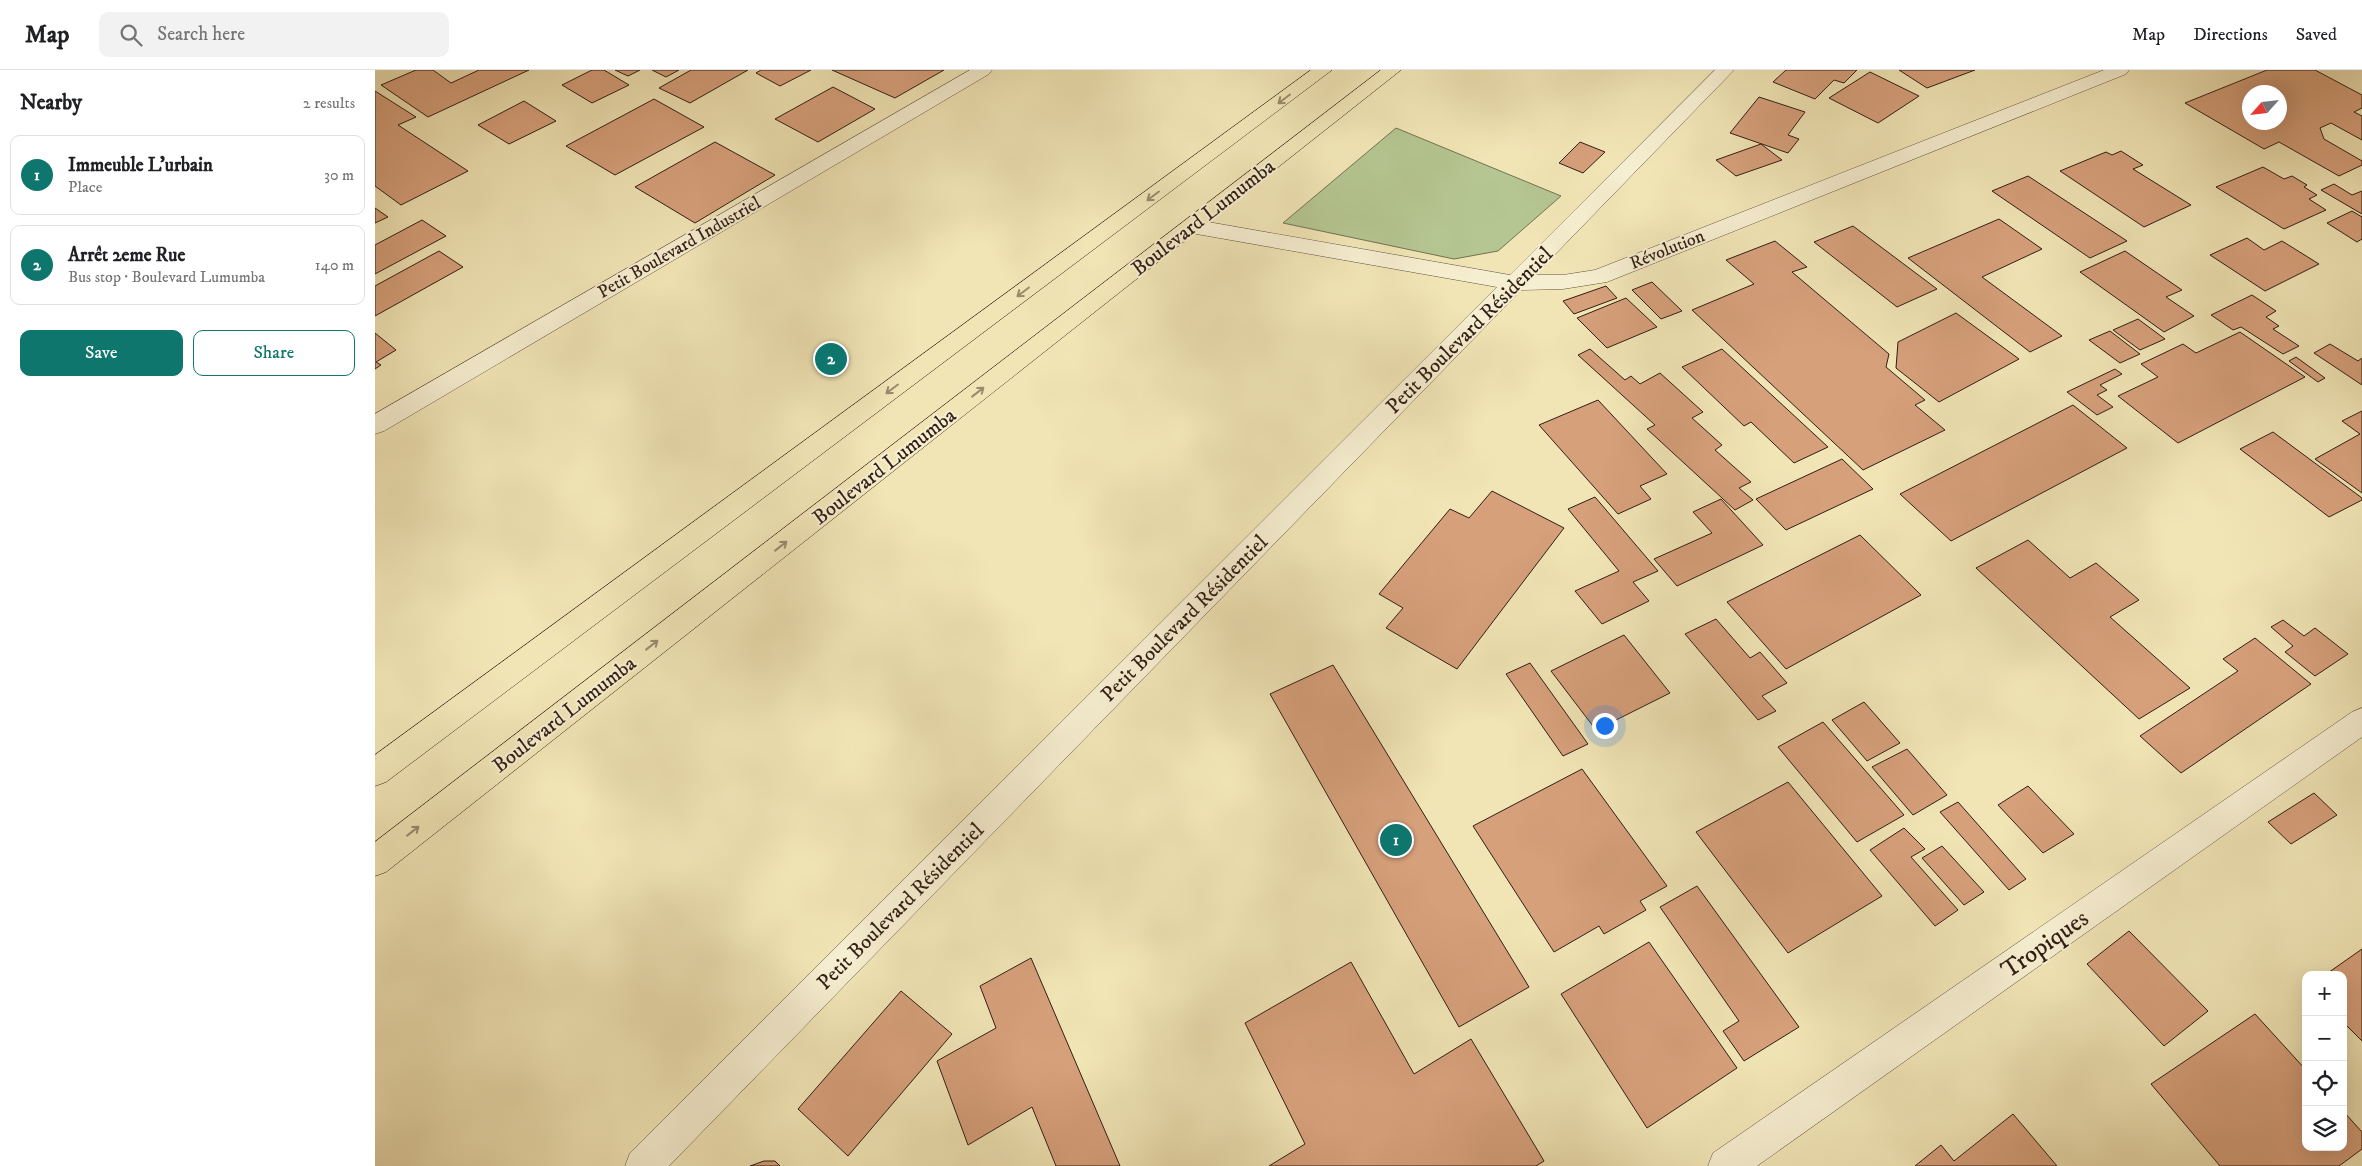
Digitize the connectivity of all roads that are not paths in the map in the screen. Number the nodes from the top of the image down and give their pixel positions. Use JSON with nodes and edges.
{"nodes":[{"id":1,"x":983,"y":70,"type":"edge"},
{"id":2,"x":1323,"y":70,"type":"edge"},
{"id":3,"x":1392,"y":70,"type":"edge"},
{"id":4,"x":1725,"y":70,"type":"edge"},
{"id":5,"x":2120,"y":70,"type":"edge"},
{"id":6,"x":1191,"y":226,"type":"junction"},
{"id":7,"x":1515,"y":283,"type":"junction"},
{"id":8,"x":375,"y":425,"type":"edge"},
{"id":9,"x":2362,"y":720,"type":"edge"},
{"id":10,"x":375,"y":772,"type":"edge"},
{"id":11,"x":375,"y":861,"type":"edge"},
{"id":12,"x":643,"y":1166,"type":"edge"},
{"id":13,"x":1726,"y":1166,"type":"edge"}],
"edges":[{"from":1,"to":8,"type":"street","name":"Petit Boulevard Industriel"},
{"from":2,"to":10,"type":"highway","one_way":true},
{"from":3,"to":6,"type":"highway","name":"Boulevard Lumumba"},
{"from":4,"to":7,"type":"street","name":"Petit Boulevard Résidentiel"},
{"from":5,"to":7,"type":"street","name":"Révolution"},
{"from":6,"to":7,"type":"street","name":"Révolution"},
{"from":11,"to":6,"type":"highway","name":"Boulevard Lumumba","one_way":true},
{"from":7,"to":12,"type":"street","name":"Petit Boulevard Résidentiel"},
{"from":9,"to":13,"type":"street","name":"Tropiques"}]}
